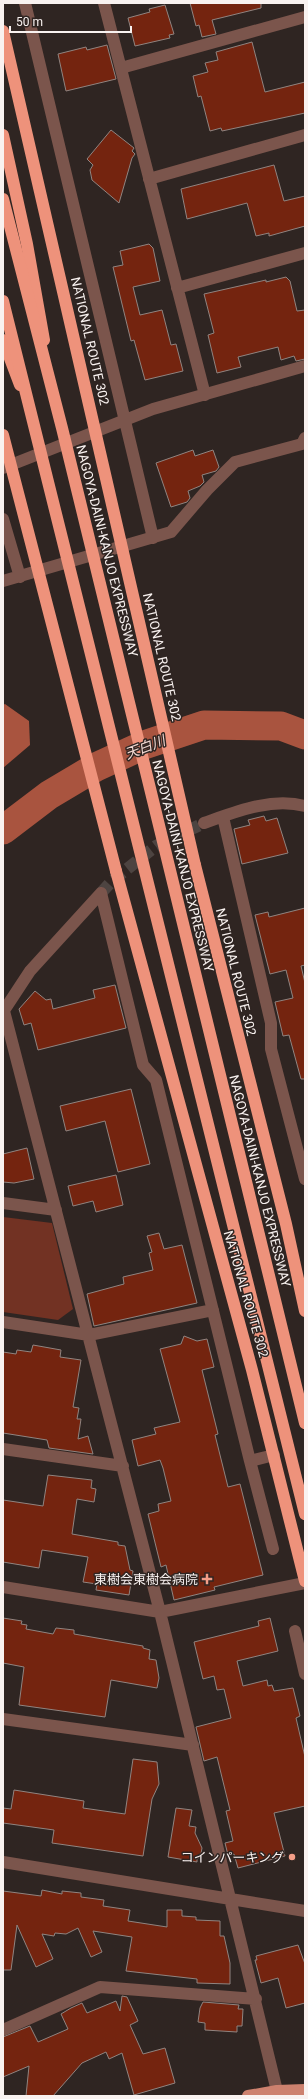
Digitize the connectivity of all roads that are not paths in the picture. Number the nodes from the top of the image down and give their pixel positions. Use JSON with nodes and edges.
{"nodes":[{"id":1,"x":25,"y":3,"type":"edge"},
{"id":2,"x":104,"y":3,"type":"edge"},
{"id":3,"x":305,"y":17,"type":"edge"},
{"id":4,"x":3,"y":31,"type":"edge"},
{"id":5,"x":120,"y":68,"type":"junction"},
{"id":6,"x":3,"y":135,"type":"edge"},
{"id":7,"x":305,"y":135,"type":"edge"},
{"id":8,"x":149,"y":179,"type":"junction"},
{"id":9,"x":3,"y":199,"type":"edge"},
{"id":10,"x":305,"y":253,"type":"edge"},
{"id":11,"x":177,"y":288,"type":"junction"},
{"id":12,"x":3,"y":301,"type":"edge"},
{"id":13,"x":3,"y":340,"type":"edge"},
{"id":14,"x":305,"y":366,"type":"edge"},
{"id":15,"x":204,"y":395,"type":"junction"},
{"id":16,"x":55,"y":399,"type":"junction"},
{"id":17,"x":124,"y":421,"type":"junction"},
{"id":18,"x":34,"y":426,"type":"junction"},
{"id":19,"x":3,"y":435,"type":"edge"},
{"id":20,"x":304,"y":441,"type":"edge"},
{"id":21,"x":3,"y":468,"type":"edge"},
{"id":22,"x":3,"y":519,"type":"edge"},
{"id":23,"x":153,"y":538,"type":"junction"},
{"id":24,"x":20,"y":577,"type":"junction"},
{"id":25,"x":3,"y":581,"type":"edge"},
{"id":26,"x":305,"y":806,"type":"edge"},
{"id":27,"x":222,"y":817,"type":"junction"},
{"id":28,"x":204,"y":823,"type":"tunnel mouth"},
{"id":29,"x":4,"y":1012,"type":"edge"},
{"id":30,"x":305,"y":1180,"type":"edge"},
{"id":31,"x":3,"y":1203,"type":"edge"},
{"id":32,"x":56,"y":1210,"type":"junction"},
{"id":33,"x":212,"y":1310,"type":"junction"},
{"id":34,"x":305,"y":1311,"type":"edge"},
{"id":35,"x":3,"y":1322,"type":"edge"},
{"id":36,"x":89,"y":1335,"type":"junction"},
{"id":37,"x":305,"y":1423,"type":"edge"},
{"id":38,"x":3,"y":1449,"type":"edge"},
{"id":39,"x":274,"y":1455,"type":"junction"},
{"id":40,"x":250,"y":1461,"type":"junction"},
{"id":41,"x":123,"y":1466,"type":"junction"},
{"id":42,"x":305,"y":1514,"type":"edge"},
{"id":43,"x":273,"y":1549,"type":"dead end"},
{"id":44,"x":305,"y":1582,"type":"edge"},
{"id":45,"x":3,"y":1587,"type":"edge"},
{"id":46,"x":160,"y":1612,"type":"junction"},
{"id":47,"x":295,"y":1631,"type":"dead end"},
{"id":48,"x":305,"y":1674,"type":"edge"},
{"id":49,"x":3,"y":1718,"type":"edge"},
{"id":50,"x":193,"y":1745,"type":"junction"},
{"id":51,"x":3,"y":1862,"type":"edge"},
{"id":52,"x":231,"y":1899,"type":"junction"},
{"id":53,"x":305,"y":1910,"type":"edge"},
{"id":54,"x":256,"y":1999,"type":"junction"},
{"id":55,"x":3,"y":2030,"type":"edge"},
{"id":56,"x":305,"y":2090,"type":"edge"},
{"id":57,"x":277,"y":2091,"type":"junction"},
{"id":58,"x":248,"y":2096,"type":"edge"}],
"edges":[{"from":1,"to":17,"type":"street"},
{"from":2,"to":5,"type":"street"},
{"from":3,"to":5,"type":"street"},
{"from":4,"to":34,"type":"highway","name":"NATIONAL ROUTE 302","bridge":true},
{"from":5,"to":8,"type":"street"},
{"from":6,"to":16,"type":"highway","bridge":true},
{"from":7,"to":8,"type":"street"},
{"from":8,"to":11,"type":"street"},
{"from":9,"to":16,"type":"highway","name":"NAGOYA-DAINI-KANJO EXPRESSWAY","bridge":true},
{"from":10,"to":11,"type":"street"},
{"from":11,"to":15,"type":"street"},
{"from":12,"to":18,"type":"highway","bridge":true},
{"from":13,"to":18,"type":"highway","bridge":true},
{"from":14,"to":15,"type":"street"},
{"from":15,"to":17,"type":"street"},
{"from":16,"to":37,"type":"highway","name":"NAGOYA-DAINI-KANJO EXPRESSWAY","bridge":true},
{"from":17,"to":21,"type":"street"},
{"from":17,"to":23,"type":"street"},
{"from":18,"to":42,"type":"highway","bridge":true},
{"from":19,"to":39,"type":"highway","name":"NATIONAL ROUTE 302","bridge":true},
{"from":20,"to":23,"type":"street"},
{"from":22,"to":24,"type":"street"},
{"from":23,"to":24,"type":"street"},
{"from":24,"to":25,"type":"street"},
{"from":26,"to":27,"type":"street"},
{"from":27,"to":28,"type":"street"},
{"from":27,"to":30,"type":"street"},
{"from":29,"to":32,"type":"street"},
{"from":29,"to":33,"type":"street"},
{"from":31,"to":32,"type":"street"},
{"from":32,"to":36,"type":"street"},
{"from":33,"to":36,"type":"street"},
{"from":33,"to":40,"type":"street"},
{"from":35,"to":36,"type":"street"},
{"from":36,"to":41,"type":"street"},
{"from":38,"to":41,"type":"street"},
{"from":39,"to":40,"type":"street"},
{"from":39,"to":44,"type":"highway","name":"NATIONAL ROUTE 302"},
{"from":40,"to":43,"type":"street"},
{"from":41,"to":46,"type":"street"},
{"from":44,"to":46,"type":"street"},
{"from":45,"to":46,"type":"street"},
{"from":46,"to":50,"type":"street"},
{"from":47,"to":48,"type":"street"},
{"from":49,"to":50,"type":"street"},
{"from":50,"to":52,"type":"street"},
{"from":51,"to":52,"type":"street"},
{"from":52,"to":53,"type":"street"},
{"from":52,"to":54,"type":"street"},
{"from":54,"to":55,"type":"street"},
{"from":54,"to":57,"type":"street"},
{"from":56,"to":57,"type":"main road"},
{"from":57,"to":58,"type":"main road"}]}
